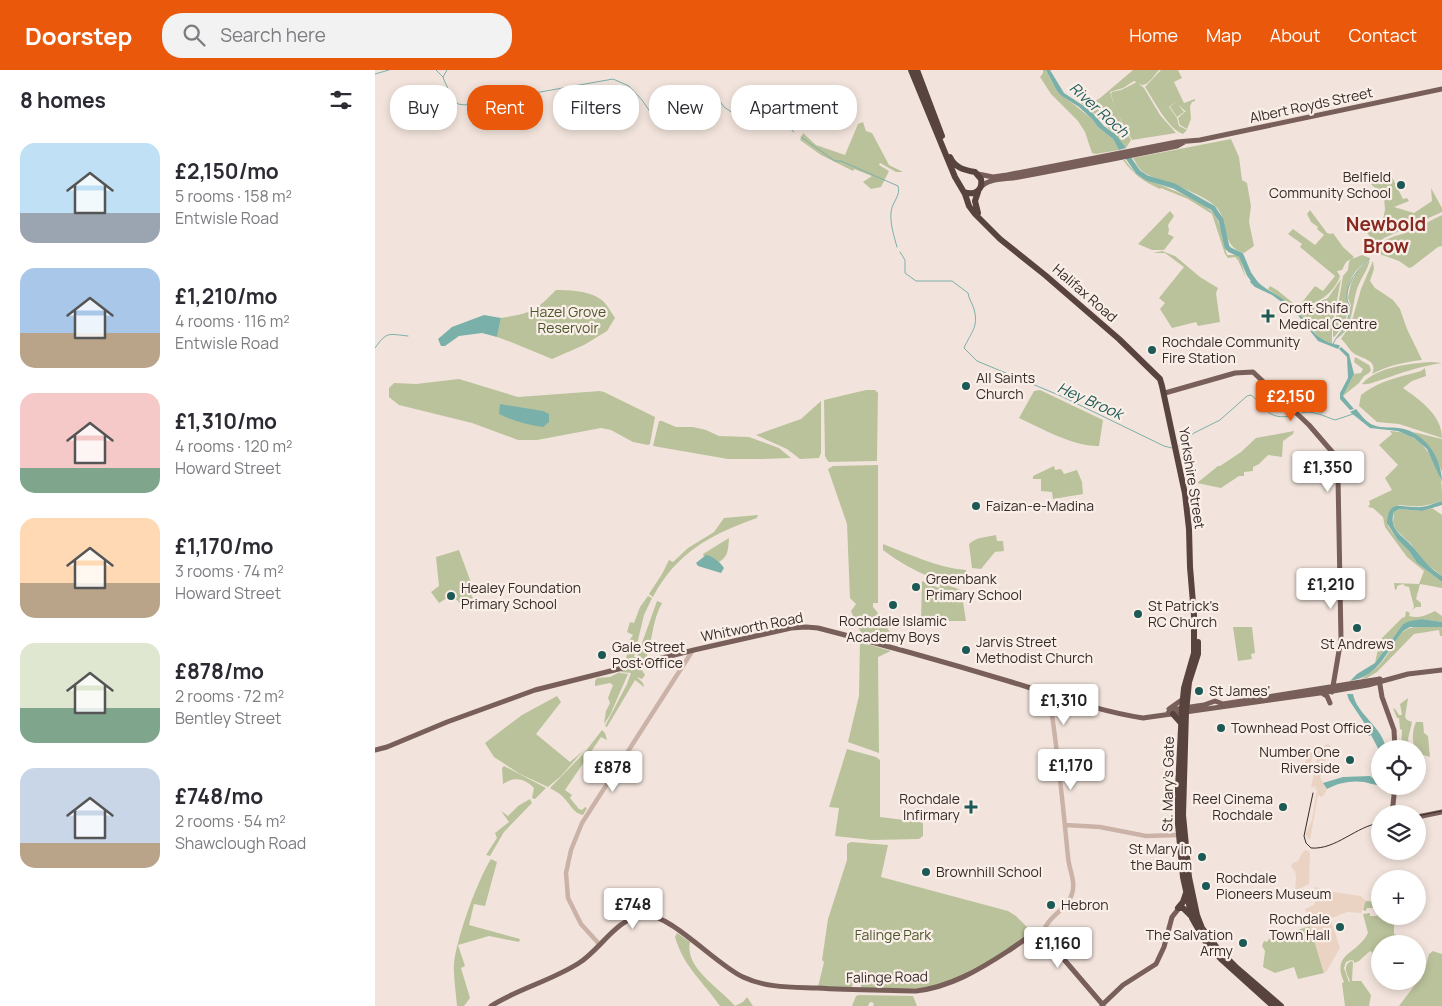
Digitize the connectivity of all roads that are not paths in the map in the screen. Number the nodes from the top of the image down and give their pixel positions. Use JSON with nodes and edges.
{"nodes":[{"id":1,"x":911,"y":70,"type":"edge"},
{"id":2,"x":917,"y":70,"type":"edge"},
{"id":3,"x":1442,"y":89,"type":"edge"},
{"id":4,"x":1120,"y":155,"type":"junction"},
{"id":5,"x":968,"y":172,"type":"junction"},
{"id":6,"x":978,"y":174,"type":"junction"},
{"id":7,"x":959,"y":184,"type":"junction"},
{"id":8,"x":979,"y":190,"type":"junction"},
{"id":9,"x":964,"y":192,"type":"junction"},
{"id":10,"x":980,"y":218,"type":"junction"},
{"id":11,"x":1165,"y":393,"type":"junction"},
{"id":12,"x":1194,"y":626,"type":"junction"},
{"id":13,"x":694,"y":650,"type":"junction"},
{"id":14,"x":1442,"y":670,"type":"edge"},
{"id":15,"x":1335,"y":673,"type":"junction"},
{"id":16,"x":1379,"y":680,"type":"junction"},
{"id":17,"x":1346,"y":686,"type":"junction"},
{"id":18,"x":1332,"y":689,"type":"junction"},
{"id":19,"x":1322,"y":693,"type":"junction"},
{"id":20,"x":1051,"y":694,"type":"junction"},
{"id":21,"x":1183,"y":699,"type":"junction"},
{"id":22,"x":1330,"y":703,"type":"dead end"},
{"id":23,"x":1188,"y":710,"type":"junction"},
{"id":24,"x":1166,"y":714,"type":"junction"},
{"id":25,"x":1173,"y":714,"type":"junction"},
{"id":26,"x":1158,"y":715,"type":"junction"},
{"id":27,"x":1183,"y":723,"type":"junction"},
{"id":28,"x":1395,"y":740,"type":"edge"},
{"id":29,"x":375,"y":750,"type":"edge"},
{"id":30,"x":1442,"y":812,"type":"edge"},
{"id":31,"x":1426,"y":815,"type":"edge"},
{"id":32,"x":1065,"y":825,"type":"junction"},
{"id":33,"x":1182,"y":833,"type":"junction"},
{"id":34,"x":1187,"y":892,"type":"junction"},
{"id":35,"x":1191,"y":902,"type":"junction"},
{"id":36,"x":1178,"y":908,"type":"junction"},
{"id":37,"x":1193,"y":918,"type":"junction"},
{"id":38,"x":1044,"y":930,"type":"junction"},
{"id":39,"x":600,"y":945,"type":"junction"},
{"id":40,"x":1093,"y":994,"type":"junction"},
{"id":41,"x":1111,"y":996,"type":"junction"},
{"id":42,"x":1102,"y":1005,"type":"edge"},
{"id":43,"x":491,"y":1006,"type":"edge"},
{"id":44,"x":1273,"y":1006,"type":"edge"},
{"id":45,"x":1281,"y":1006,"type":"edge"}],
"edges":[{"from":1,"to":7,"type":"highway"},
{"from":2,"to":5,"type":"highway"},
{"from":3,"to":4,"type":"main road","name":"Albert Royds Street"},
{"from":4,"to":6,"type":"main road","name":"Albert Royds Street"},
{"from":4,"to":8,"type":"main road","name":"Albert Royds Street"},
{"from":5,"to":6,"type":"highway"},
{"from":5,"to":7,"type":"highway"},
{"from":6,"to":8,"type":"highway"},
{"from":7,"to":9,"type":"highway"},
{"from":8,"to":9,"type":"highway"},
{"from":8,"to":10,"type":"highway"},
{"from":9,"to":10,"type":"highway","name":"Halifax Road"},
{"from":10,"to":11,"type":"highway","name":"Halifax Road"},
{"from":11,"to":12,"type":"highway","name":"Yorkshire Street"},
{"from":11,"to":15,"type":"main road"},
{"from":12,"to":21,"type":"highway"},
{"from":12,"to":23,"type":"highway"},
{"from":13,"to":20,"type":"main road","name":"Whitworth Road"},
{"from":13,"to":29,"type":"main road","name":"Whitworth Road"},
{"from":13,"to":39,"type":"street"},
{"from":14,"to":16,"type":"main road"},
{"from":15,"to":17,"type":"main road"},
{"from":15,"to":18,"type":"main road"},
{"from":16,"to":17,"type":"main road"},
{"from":16,"to":28,"type":"main road"},
{"from":17,"to":18,"type":"main road"},
{"from":18,"to":19,"type":"main road"},
{"from":18,"to":23,"type":"main road"},
{"from":19,"to":22,"type":"main road"},
{"from":19,"to":23,"type":"main road"},
{"from":20,"to":26,"type":"main road","name":"Whitworth Road"},
{"from":20,"to":32,"type":"street"},
{"from":21,"to":23,"type":"highway"},
{"from":21,"to":26,"type":"main road"},
{"from":23,"to":24,"type":"main road","name":"Whitworth Road"},
{"from":23,"to":25,"type":"main road","name":"Whitworth Road"},
{"from":23,"to":27,"type":"highway","name":"St. Mary's Gate"},
{"from":23,"to":27,"type":"main road"},
{"from":24,"to":25,"type":"main road","name":"Whitworth Road"},
{"from":24,"to":26,"type":"main road","name":"Whitworth Road"},
{"from":25,"to":27,"type":"highway"},
{"from":27,"to":33,"type":"highway","name":"St. Mary's Gate"},
{"from":30,"to":31,"type":"main road"},
{"from":32,"to":33,"type":"street"},
{"from":32,"to":38,"type":"street","name":"Falinge Road"},
{"from":33,"to":34,"type":"highway","name":"St. Mary's Gate"},
{"from":33,"to":35,"type":"highway","name":"St. Mary's Gate"},
{"from":34,"to":35,"type":"highway","name":"St. Mary's Gate"},
{"from":34,"to":36,"type":"highway"},
{"from":35,"to":36,"type":"main road"},
{"from":35,"to":37,"type":"highway","name":"St. Mary's Gate"},
{"from":35,"to":45,"type":"highway","name":"St. Mary's Gate"},
{"from":36,"to":37,"type":"highway"},
{"from":36,"to":41,"type":"main road"},
{"from":37,"to":44,"type":"highway","name":"St. Mary's Gate"},
{"from":38,"to":39,"type":"main road","name":"Falinge Road"},
{"from":38,"to":40,"type":"main road"},
{"from":39,"to":43,"type":"main road","name":"Falinge Road"},
{"from":40,"to":41,"type":"main road"},
{"from":40,"to":42,"type":"main road"},
{"from":41,"to":42,"type":"main road"}]}
